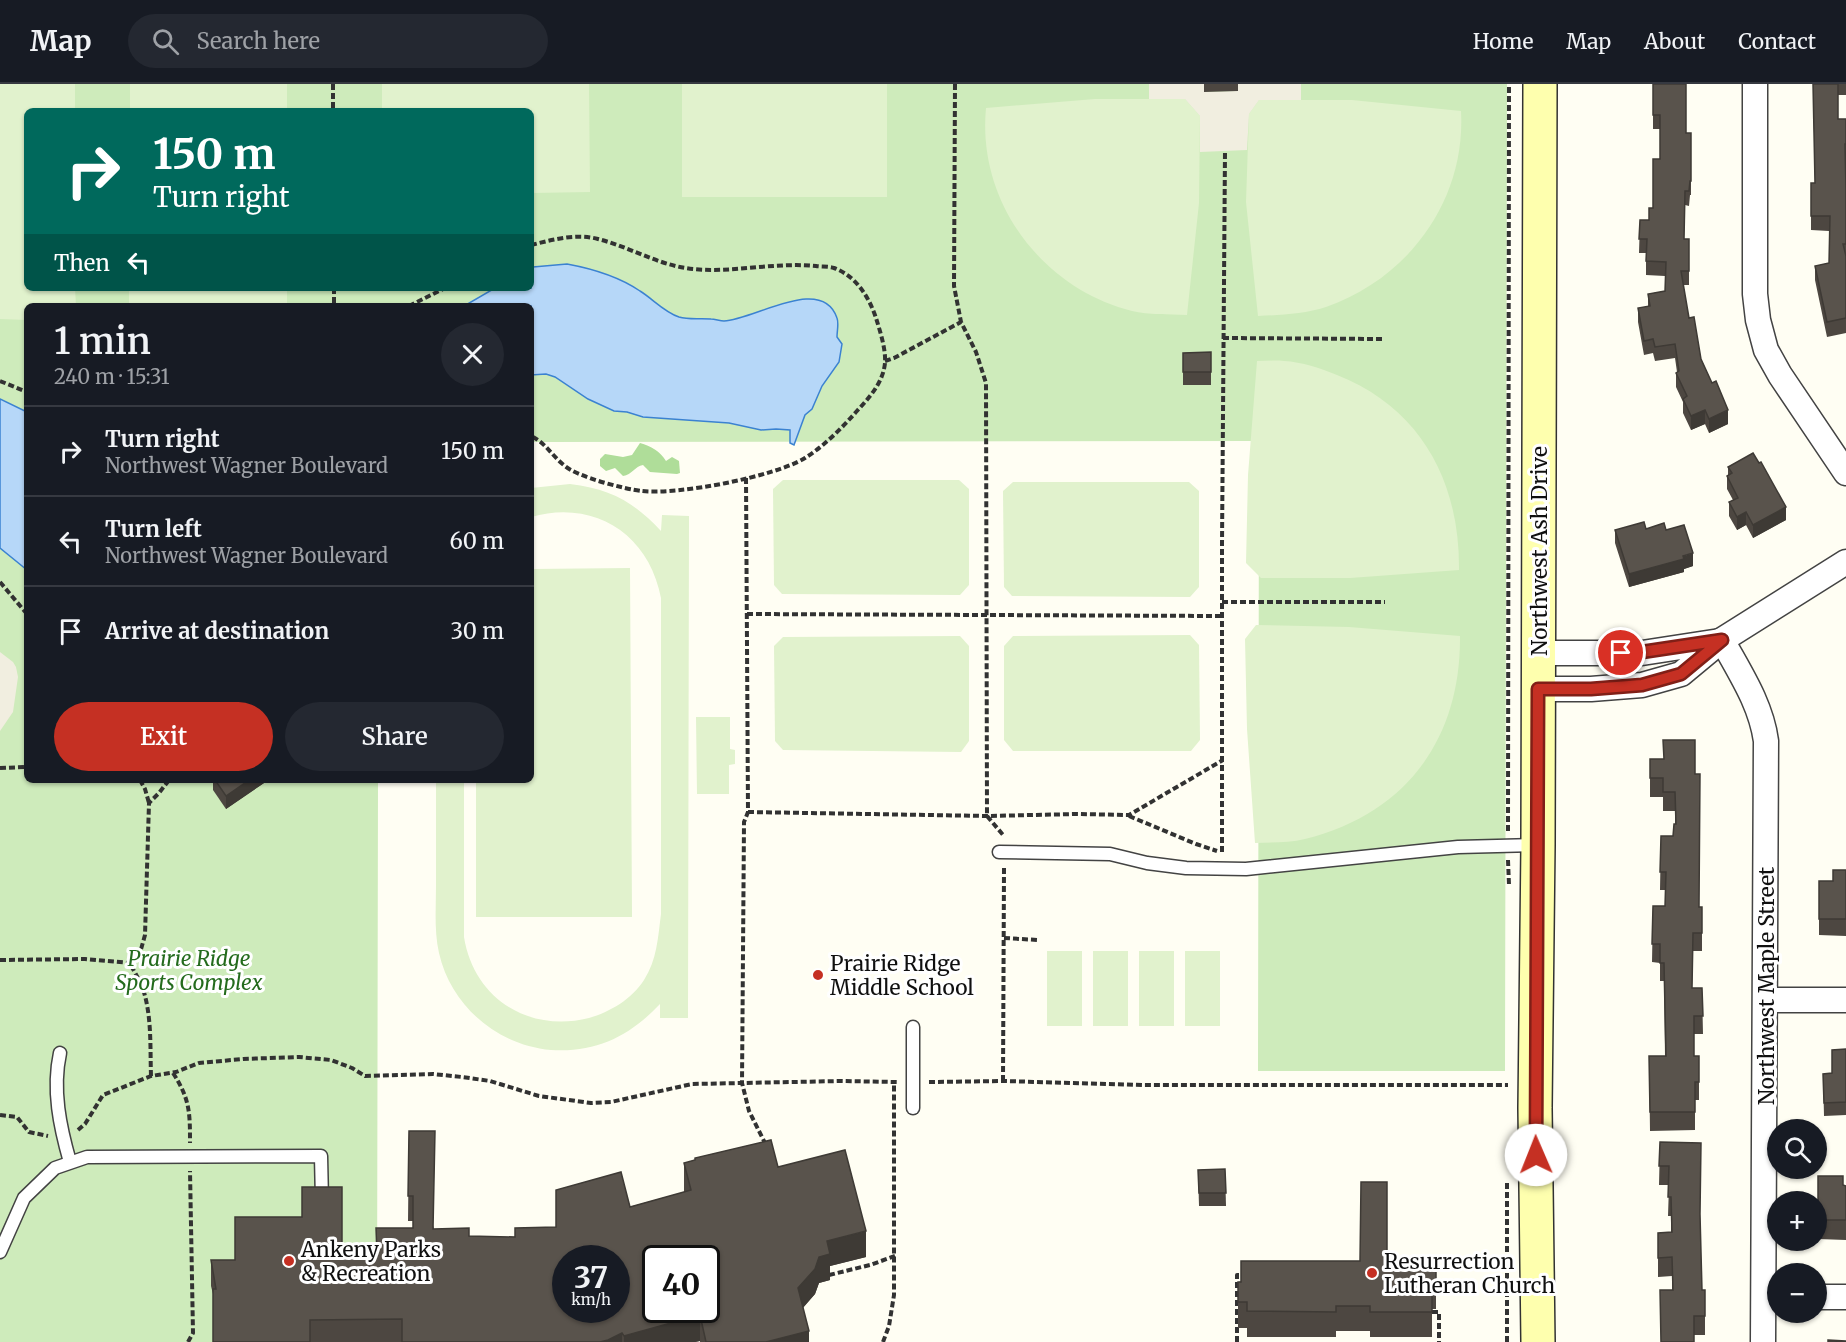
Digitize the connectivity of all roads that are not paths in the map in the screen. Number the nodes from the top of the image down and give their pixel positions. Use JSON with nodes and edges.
{"nodes":[{"id":1,"x":1540,"y":84,"type":"edge"},
{"id":2,"x":1755,"y":84,"type":"edge"},
{"id":3,"x":1846,"y":473,"type":"edge"},
{"id":4,"x":1846,"y":562,"type":"edge"},
{"id":5,"x":1722,"y":640,"type":"junction"},
{"id":6,"x":1539,"y":653,"type":"junction"},
{"id":7,"x":1538,"y":689,"type":"junction"},
{"id":8,"x":1523,"y":846,"type":"junction"},
{"id":9,"x":1002,"y":852,"type":"road end"},
{"id":10,"x":1766,"y":1000,"type":"junction"},
{"id":11,"x":1846,"y":1000,"type":"edge"},
{"id":12,"x":913,"y":1027,"type":"dead end"},
{"id":13,"x":60,"y":1053,"type":"dead end"},
{"id":14,"x":913,"y":1108,"type":"dead end"},
{"id":15,"x":70,"y":1162,"type":"junction"},
{"id":16,"x":322,"y":1203,"type":"edge"},
{"id":17,"x":0,"y":1252,"type":"edge"},
{"id":18,"x":1770,"y":1263,"type":"edge"},
{"id":19,"x":1827,"y":1297,"type":"edge"},
{"id":20,"x":1846,"y":1297,"type":"edge"},
{"id":21,"x":1767,"y":1316,"type":"edge"},
{"id":22,"x":1538,"y":1342,"type":"edge"},
{"id":23,"x":1763,"y":1342,"type":"edge"}],
"edges":[{"from":1,"to":6,"type":"street","name":"Northwest Ash Drive"},
{"from":2,"to":3,"type":"street"},
{"from":4,"to":5,"type":"street"},
{"from":5,"to":6,"type":"street"},
{"from":5,"to":7,"type":"street"},
{"from":5,"to":10,"type":"street","name":"Northwest Maple Street"},
{"from":6,"to":7,"type":"street","name":"Northwest Ash Drive"},
{"from":7,"to":8,"type":"street","name":"Northwest Ash Drive"},
{"from":8,"to":9,"type":"lane"},
{"from":8,"to":22,"type":"street","name":"Northwest Ash Drive"},
{"from":10,"to":11,"type":"street"},
{"from":10,"to":18,"type":"street","name":"Northwest Maple Street"},
{"from":12,"to":14,"type":"lane"},
{"from":13,"to":15,"type":"lane"},
{"from":15,"to":16,"type":"lane"},
{"from":15,"to":17,"type":"lane"},
{"from":19,"to":20,"type":"street"},
{"from":21,"to":23,"type":"street","name":"Northwest Maple Street"}]}
